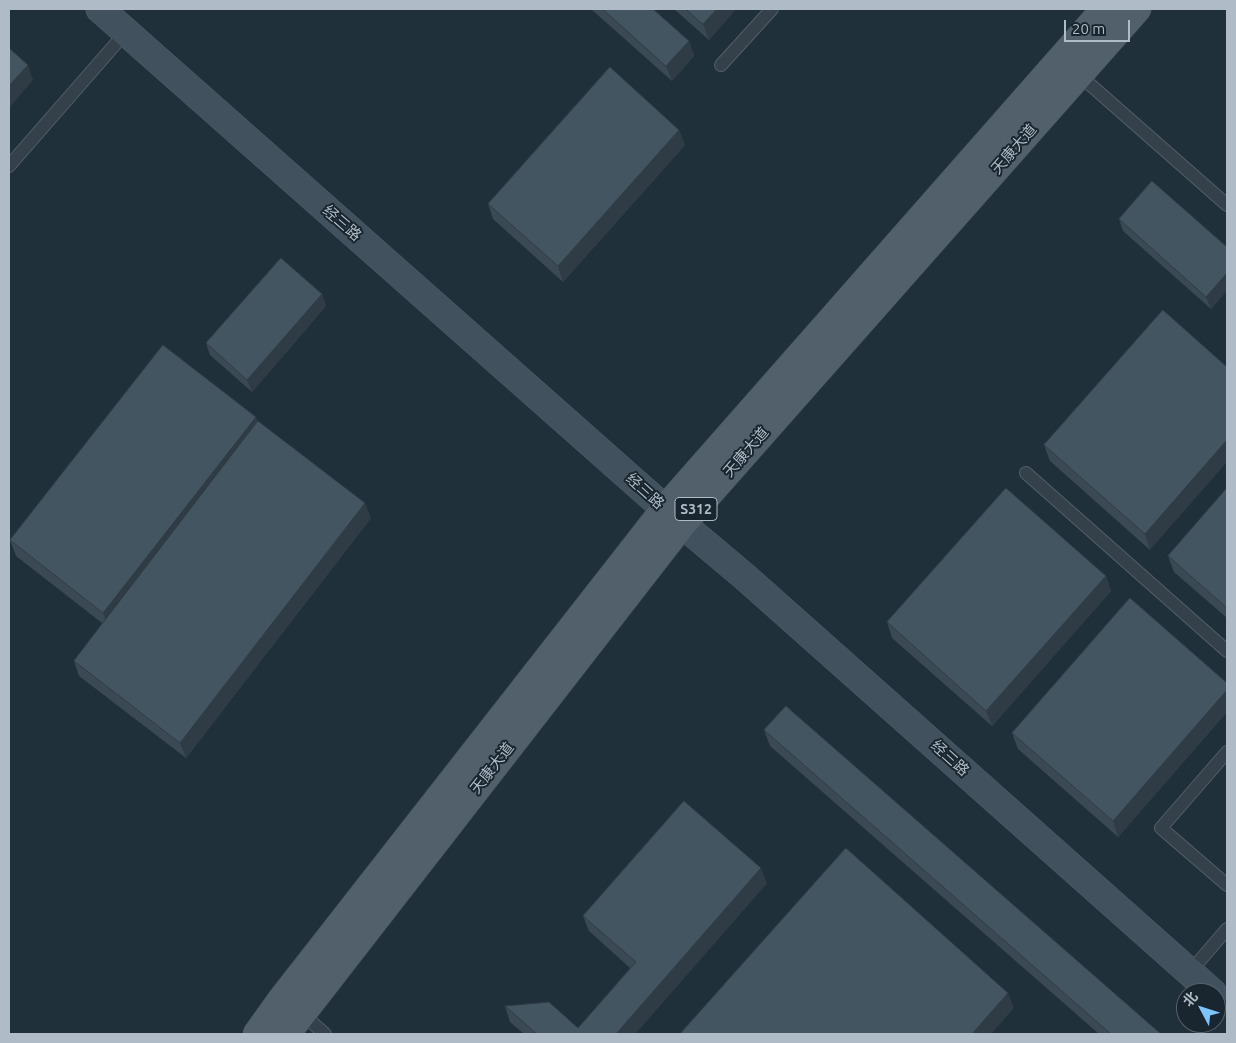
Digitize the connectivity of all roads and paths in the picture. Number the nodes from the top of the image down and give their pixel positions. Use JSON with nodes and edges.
{"nodes":[{"id":1,"x":100,"y":9,"type":"edge"},
{"id":2,"x":772,"y":9,"type":"edge"},
{"id":3,"x":1123,"y":13,"type":"edge"},
{"id":4,"x":126,"y":32,"type":"junction"},
{"id":5,"x":722,"y":65,"type":"dead end"},
{"id":6,"x":1070,"y":67,"type":"junction"},
{"id":7,"x":9,"y":166,"type":"edge"},
{"id":8,"x":1227,"y":205,"type":"edge"},
{"id":9,"x":1026,"y":473,"type":"dead end"},
{"id":10,"x":673,"y":516,"type":"junction"},
{"id":11,"x":1227,"y":651,"type":"edge"},
{"id":12,"x":1227,"y":752,"type":"edge"},
{"id":13,"x":1227,"y":885,"type":"edge"},
{"id":14,"x":1227,"y":928,"type":"edge"},
{"id":15,"x":1190,"y":972,"type":"junction"},
{"id":16,"x":1202,"y":983,"type":"edge"},
{"id":17,"x":290,"y":1015,"type":"edge"},
{"id":18,"x":257,"y":1034,"type":"edge"},
{"id":19,"x":325,"y":1034,"type":"edge"}],
"edges":[{"from":1,"to":4,"type":"street","name":"经三路"},
{"from":2,"to":5,"type":"lane"},
{"from":3,"to":6,"type":"main road","name":"天康大道","number":"S312"},
{"from":4,"to":7,"type":"lane"},
{"from":4,"to":10,"type":"street","name":"经三路"},
{"from":6,"to":8,"type":"lane"},
{"from":6,"to":10,"type":"main road","name":"天康大道","number":"S312"},
{"from":9,"to":11,"type":"lane"},
{"from":10,"to":15,"type":"street","name":"经三路"},
{"from":10,"to":17,"type":"main road","name":"天康大道","number":"S312"},
{"from":12,"to":13,"type":"lane"},
{"from":14,"to":15,"type":"lane"},
{"from":15,"to":16,"type":"street","name":"经三路"},
{"from":17,"to":18,"type":"main road","name":"天康大道","number":"S312"},
{"from":17,"to":19,"type":"lane"}]}
